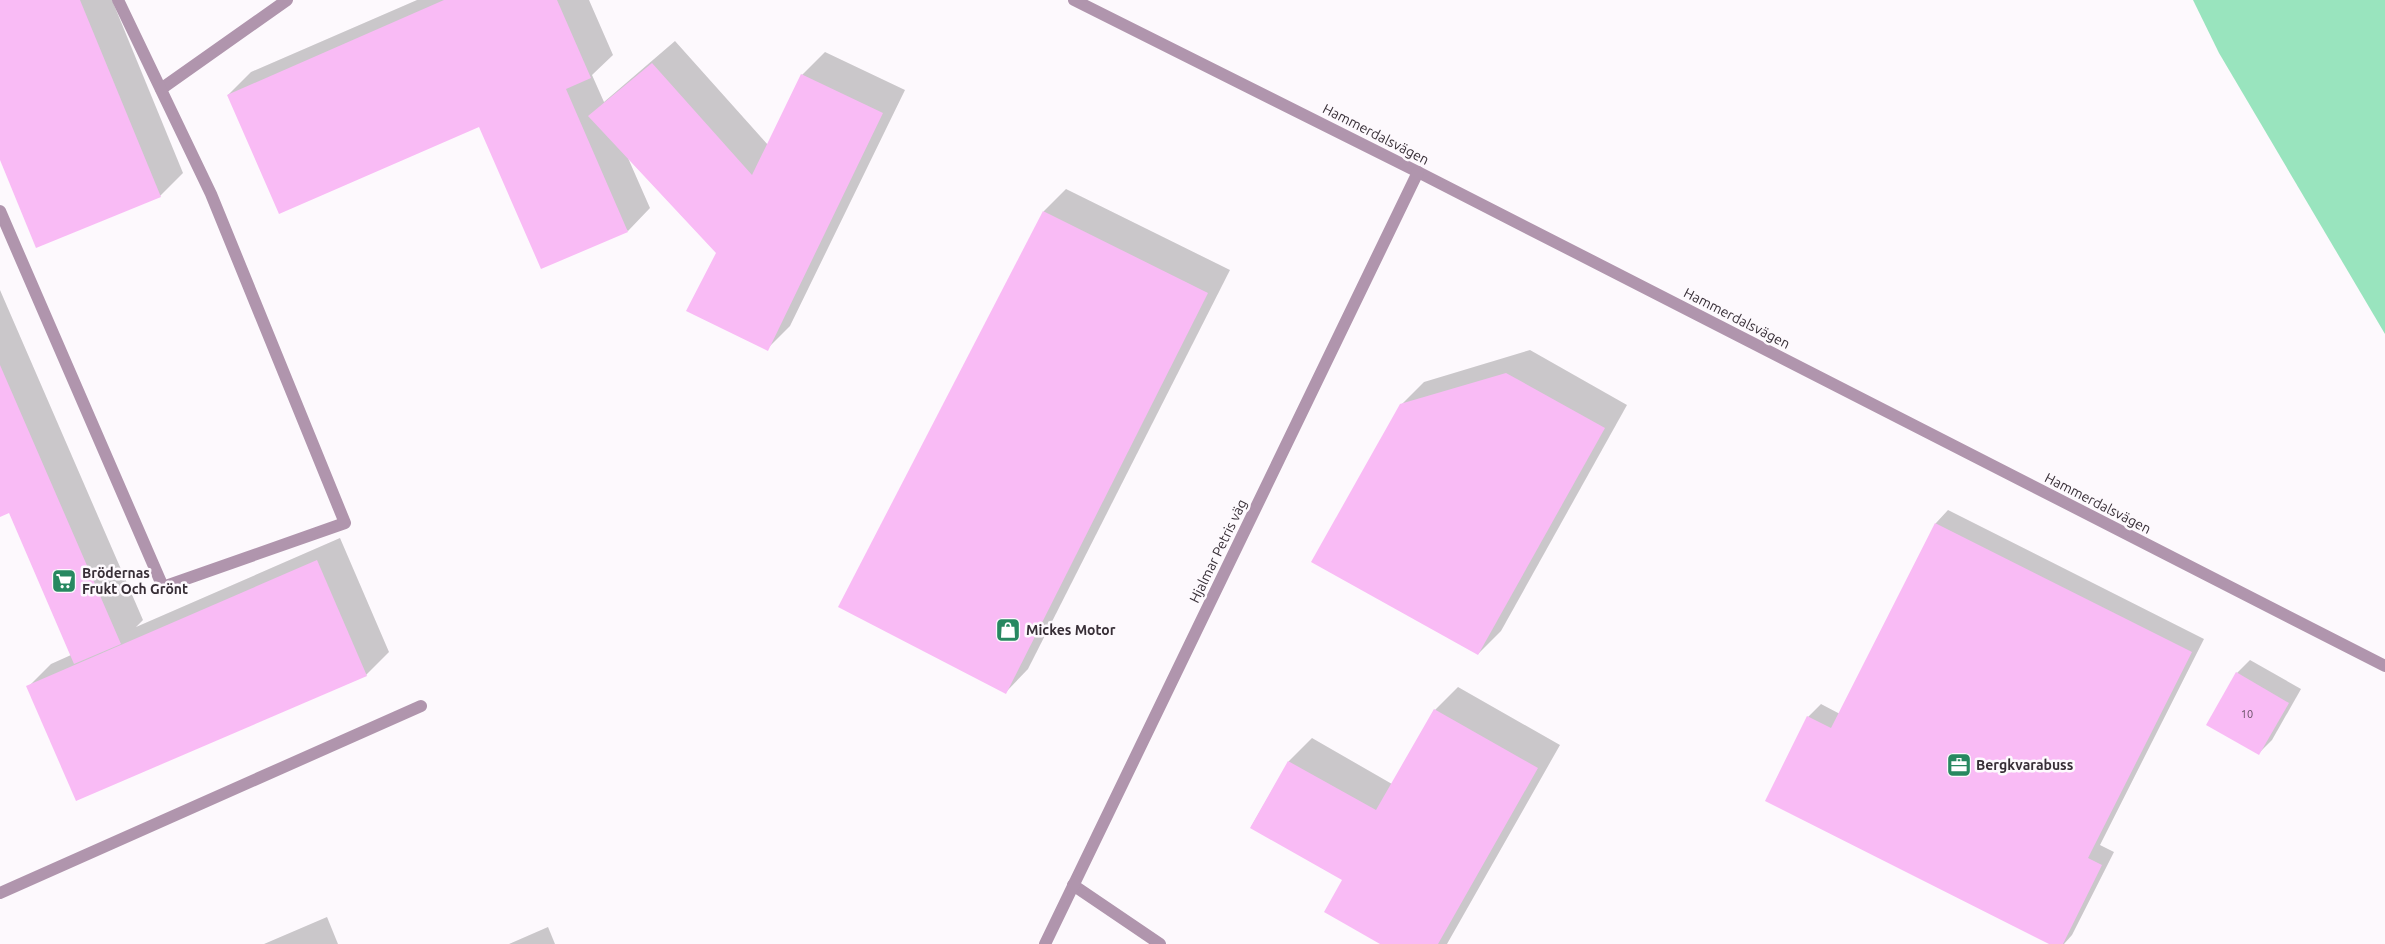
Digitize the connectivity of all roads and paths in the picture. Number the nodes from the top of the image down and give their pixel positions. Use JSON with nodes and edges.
{"nodes":[{"id":1,"x":118,"y":0,"type":"edge"},
{"id":2,"x":287,"y":0,"type":"edge"},
{"id":3,"x":1074,"y":0,"type":"edge"},
{"id":4,"x":161,"y":89,"type":"junction"},
{"id":5,"x":1418,"y":172,"type":"junction"},
{"id":6,"x":0,"y":211,"type":"edge"},
{"id":7,"x":2385,"y":666,"type":"edge"},
{"id":8,"x":422,"y":706,"type":"dead end"},
{"id":9,"x":1073,"y":886,"type":"junction"},
{"id":10,"x":0,"y":894,"type":"edge"},
{"id":11,"x":1045,"y":944,"type":"edge"},
{"id":12,"x":1160,"y":944,"type":"edge"}],
"edges":[{"from":1,"to":4,"type":"street"},
{"from":2,"to":4,"type":"street"},
{"from":3,"to":5,"type":"street","name":"Hammerdalsvägen"},
{"from":4,"to":6,"type":"street"},
{"from":5,"to":7,"type":"street","name":"Hammerdalsvägen"},
{"from":5,"to":9,"type":"street","name":"Hjalmar Petris väg"},
{"from":8,"to":10,"type":"street"},
{"from":9,"to":11,"type":"street","name":"Hjalmar Petris väg"},
{"from":9,"to":12,"type":"street"}]}
